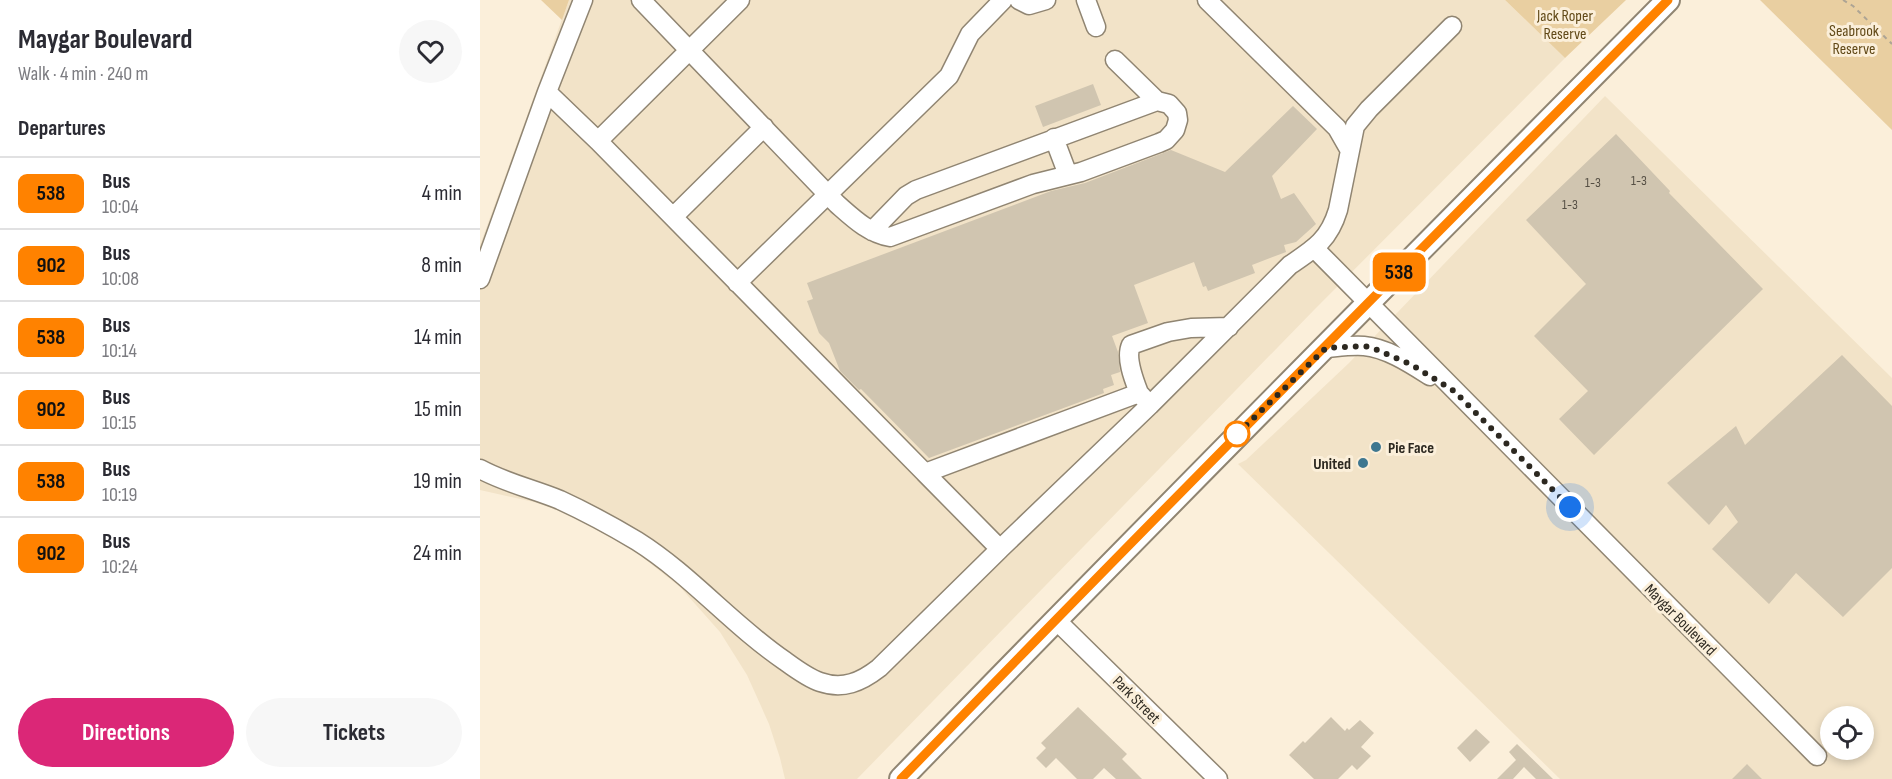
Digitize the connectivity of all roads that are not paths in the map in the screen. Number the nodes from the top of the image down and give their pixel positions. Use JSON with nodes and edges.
{"nodes":[{"id":1,"x":583,"y":0,"type":"edge"},
{"id":2,"x":641,"y":0,"type":"edge"},
{"id":3,"x":740,"y":0,"type":"edge"},
{"id":4,"x":1003,"y":0,"type":"edge"},
{"id":5,"x":1019,"y":0,"type":"edge"},
{"id":6,"x":1046,"y":0,"type":"edge"},
{"id":7,"x":1086,"y":0,"type":"edge"},
{"id":8,"x":1668,"y":0,"type":"edge"},
{"id":9,"x":1215,"y":3,"type":"edge"},
{"id":10,"x":1452,"y":26,"type":"dead end"},
{"id":11,"x":1096,"y":27,"type":"dead end"},
{"id":12,"x":689,"y":50,"type":"junction"},
{"id":13,"x":1116,"y":60,"type":"dead end"},
{"id":14,"x":548,"y":92,"type":"junction"},
{"id":15,"x":1157,"y":101,"type":"junction"},
{"id":16,"x":764,"y":127,"type":"junction"},
{"id":17,"x":1054,"y":138,"type":"junction"},
{"id":18,"x":598,"y":141,"type":"junction"},
{"id":19,"x":1349,"y":149,"type":"junction"},
{"id":20,"x":1068,"y":175,"type":"junction"},
{"id":21,"x":827,"y":194,"type":"junction"},
{"id":22,"x":673,"y":217,"type":"junction"},
{"id":23,"x":872,"y":231,"type":"junction"},
{"id":24,"x":1315,"y":249,"type":"junction"},
{"id":25,"x":480,"y":279,"type":"edge"},
{"id":26,"x":737,"y":283,"type":"junction"},
{"id":27,"x":1368,"y":303,"type":"junction"},
{"id":28,"x":1229,"y":327,"type":"junction"},
{"id":29,"x":1326,"y":348,"type":"junction"},
{"id":30,"x":1454,"y":391,"type":"junction"},
{"id":31,"x":1144,"y":399,"type":"junction"},
{"id":32,"x":480,"y":468,"type":"edge"},
{"id":33,"x":925,"y":473,"type":"junction"},
{"id":34,"x":1000,"y":549,"type":"junction"},
{"id":35,"x":1056,"y":620,"type":"junction"},
{"id":36,"x":1817,"y":756,"type":"dead end"},
{"id":37,"x":901,"y":779,"type":"edge"},
{"id":38,"x":1218,"y":779,"type":"edge"}],
"edges":[{"from":1,"to":14,"type":"street"},
{"from":2,"to":12,"type":"street"},
{"from":3,"to":12,"type":"street"},
{"from":4,"to":21,"type":"street"},
{"from":5,"to":6,"type":"street"},
{"from":7,"to":11,"type":"street"},
{"from":8,"to":27,"type":"main road"},
{"from":9,"to":19,"type":"street"},
{"from":10,"to":19,"type":"street"},
{"from":12,"to":16,"type":"street"},
{"from":12,"to":18,"type":"street"},
{"from":13,"to":15,"type":"street"},
{"from":14,"to":18,"type":"street"},
{"from":14,"to":25,"type":"street"},
{"from":15,"to":17,"type":"street"},
{"from":15,"to":20,"type":"street"},
{"from":16,"to":21,"type":"street"},
{"from":16,"to":22,"type":"street"},
{"from":17,"to":20,"type":"street"},
{"from":17,"to":23,"type":"street"},
{"from":18,"to":22,"type":"street"},
{"from":19,"to":24,"type":"street"},
{"from":20,"to":23,"type":"street"},
{"from":21,"to":23,"type":"street"},
{"from":21,"to":26,"type":"street"},
{"from":22,"to":26,"type":"street"},
{"from":24,"to":27,"type":"street","name":"Maygar Boulevard"},
{"from":24,"to":28,"type":"street"},
{"from":26,"to":33,"type":"street"},
{"from":27,"to":29,"type":"main road"},
{"from":27,"to":30,"type":"street","name":"Maygar Boulevard"},
{"from":28,"to":31,"type":"street"},
{"from":28,"to":31,"type":"street"},
{"from":29,"to":30,"type":"street"},
{"from":29,"to":35,"type":"main road"},
{"from":30,"to":36,"type":"street","name":"Maygar Boulevard"},
{"from":31,"to":33,"type":"street"},
{"from":31,"to":34,"type":"street"},
{"from":32,"to":34,"type":"street"},
{"from":33,"to":34,"type":"street"},
{"from":35,"to":37,"type":"main road"},
{"from":35,"to":38,"type":"street","name":"Park Street"}]}
